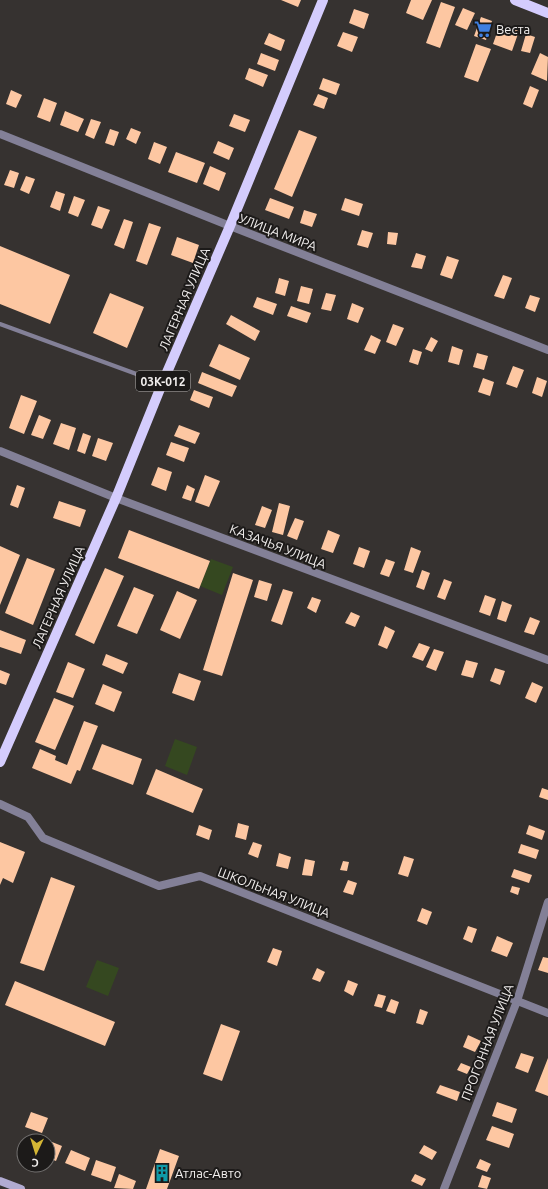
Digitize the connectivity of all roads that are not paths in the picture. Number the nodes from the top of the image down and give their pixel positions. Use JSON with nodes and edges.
{"nodes":[{"id":1,"x":323,"y":0,"type":"edge"},
{"id":2,"x":515,"y":0,"type":"edge"},
{"id":3,"x":548,"y":13,"type":"edge"},
{"id":4,"x":0,"y":134,"type":"edge"},
{"id":5,"x":230,"y":226,"type":"junction"},
{"id":6,"x":0,"y":324,"type":"edge"},
{"id":7,"x":548,"y":350,"type":"edge"},
{"id":8,"x":162,"y":384,"type":"junction"},
{"id":9,"x":0,"y":451,"type":"edge"},
{"id":10,"x":116,"y":498,"type":"junction"},
{"id":11,"x":548,"y":660,"type":"edge"},
{"id":12,"x":0,"y":762,"type":"edge"},
{"id":13,"x":0,"y":804,"type":"edge"},
{"id":14,"x":548,"y":902,"type":"edge"},
{"id":15,"x":517,"y":1001,"type":"junction"},
{"id":16,"x":548,"y":1013,"type":"edge"},
{"id":17,"x":0,"y":1181,"type":"edge"},
{"id":18,"x":20,"y":1189,"type":"edge"},
{"id":19,"x":444,"y":1189,"type":"edge"}],
"edges":[{"from":1,"to":5,"type":"main road","name":"ЛАГЕРНАЯ УЛИЦА","number":"03К-012"},
{"from":2,"to":3,"type":"main road"},
{"from":4,"to":5,"type":"street","name":"УЛИЦА МИРА"},
{"from":5,"to":7,"type":"street","name":"УЛИЦА МИРА"},
{"from":5,"to":8,"type":"main road","name":"ЛАГЕРНАЯ УЛИЦА","number":"03К-012"},
{"from":6,"to":8,"type":"lane"},
{"from":8,"to":10,"type":"main road","name":"ЛАГЕРНАЯ УЛИЦА","number":"03К-012"},
{"from":9,"to":10,"type":"street","name":"КАЗАЧЬЯ УЛИЦА"},
{"from":10,"to":11,"type":"street","name":"КАЗАЧЬЯ УЛИЦА"},
{"from":10,"to":12,"type":"main road","name":"ЛАГЕРНАЯ УЛИЦА","number":"03К-012"},
{"from":13,"to":15,"type":"street","name":"ШКОЛЬНАЯ УЛИЦА"},
{"from":14,"to":15,"type":"street","name":"ПРОГОННАЯ УЛИЦА"},
{"from":15,"to":16,"type":"street","name":"ШКОЛЬНАЯ УЛИЦА"},
{"from":15,"to":19,"type":"street","name":"ПРОГОННАЯ УЛИЦА"},
{"from":17,"to":18,"type":"street"}]}
